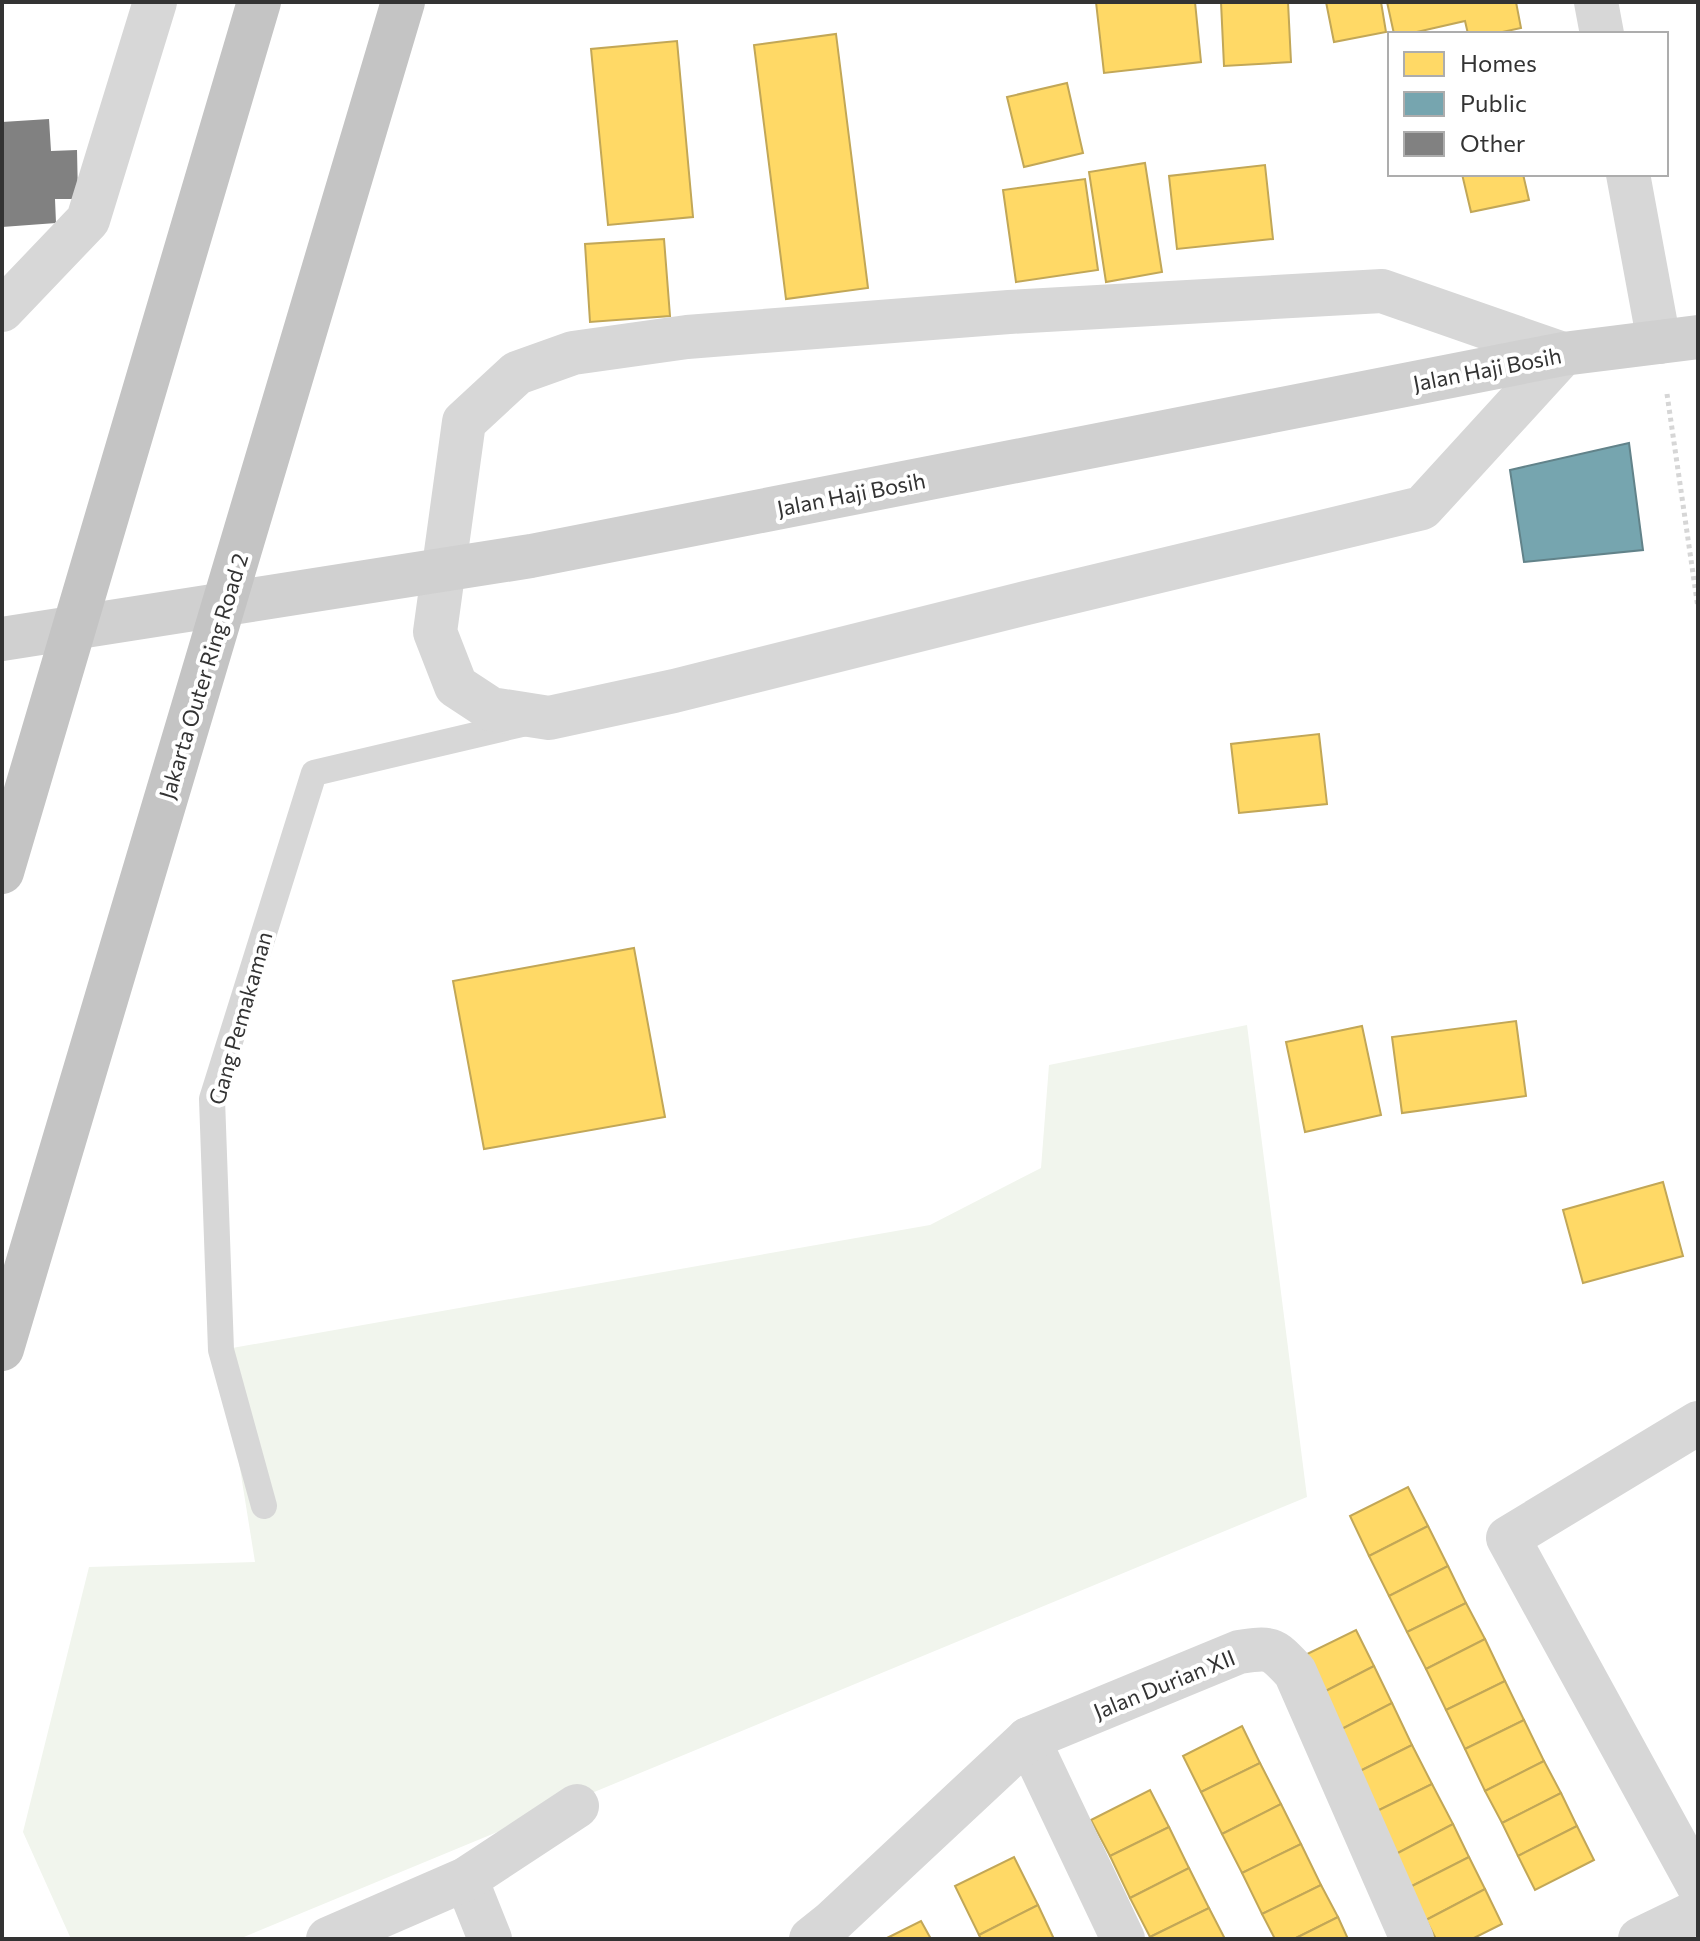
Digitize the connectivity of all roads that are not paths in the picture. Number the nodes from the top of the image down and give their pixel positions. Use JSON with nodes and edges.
{"nodes":[{"id":1,"x":155,"y":2,"type":"edge"},
{"id":2,"x":259,"y":2,"type":"edge"},
{"id":3,"x":403,"y":2,"type":"edge"},
{"id":4,"x":1596,"y":2,"type":"edge"},
{"id":5,"x":1602,"y":32,"type":"edge"},
{"id":6,"x":1629,"y":176,"type":"edge"},
{"id":7,"x":2,"y":310,"type":"edge"},
{"id":8,"x":1678,"y":339,"type":"edge"},
{"id":9,"x":1563,"y":354,"type":"junction"},
{"id":10,"x":2,"y":639,"type":"edge"},
{"id":11,"x":549,"y":718,"type":"junction"},
{"id":12,"x":2,"y":872,"type":"edge"},
{"id":13,"x":2,"y":1349,"type":"edge"},
{"id":14,"x":1698,"y":1423,"type":"edge"},
{"id":15,"x":264,"y":1506,"type":"dead end"},
{"id":16,"x":1028,"y":1739,"type":"junction"},
{"id":17,"x":577,"y":1806,"type":"dead end"},
{"id":18,"x":1693,"y":1859,"type":"edge"},
{"id":19,"x":466,"y":1879,"type":"junction"},
{"id":20,"x":1698,"y":1911,"type":"edge"},
{"id":21,"x":827,"y":1934,"type":"edge"},
{"id":22,"x":328,"y":1939,"type":"edge"},
{"id":23,"x":490,"y":1939,"type":"edge"},
{"id":24,"x":1123,"y":1939,"type":"edge"},
{"id":25,"x":1412,"y":1939,"type":"edge"},
{"id":26,"x":1640,"y":1939,"type":"edge"}],
"edges":[{"from":1,"to":7,"type":"street"},
{"from":2,"to":12,"type":"highway"},
{"from":3,"to":13,"type":"highway","name":"Jakarta Outer Ring Road 2"},
{"from":4,"to":5,"type":"street"},
{"from":6,"to":8,"type":"street"},
{"from":8,"to":9,"type":"main road","name":"Jalan Haji Bosih"},
{"from":9,"to":10,"type":"main road","name":"Jalan Haji Bosih"},
{"from":9,"to":11,"type":"street"},
{"from":9,"to":11,"type":"street"},
{"from":11,"to":15,"type":"lane","name":"Gang Pemakaman"},
{"from":14,"to":18,"type":"street"},
{"from":16,"to":21,"type":"street"},
{"from":16,"to":24,"type":"street"},
{"from":16,"to":25,"type":"street","name":"Jalan Durian XII"},
{"from":17,"to":19,"type":"street"},
{"from":19,"to":22,"type":"street"},
{"from":19,"to":23,"type":"street"},
{"from":20,"to":26,"type":"street"}]}
